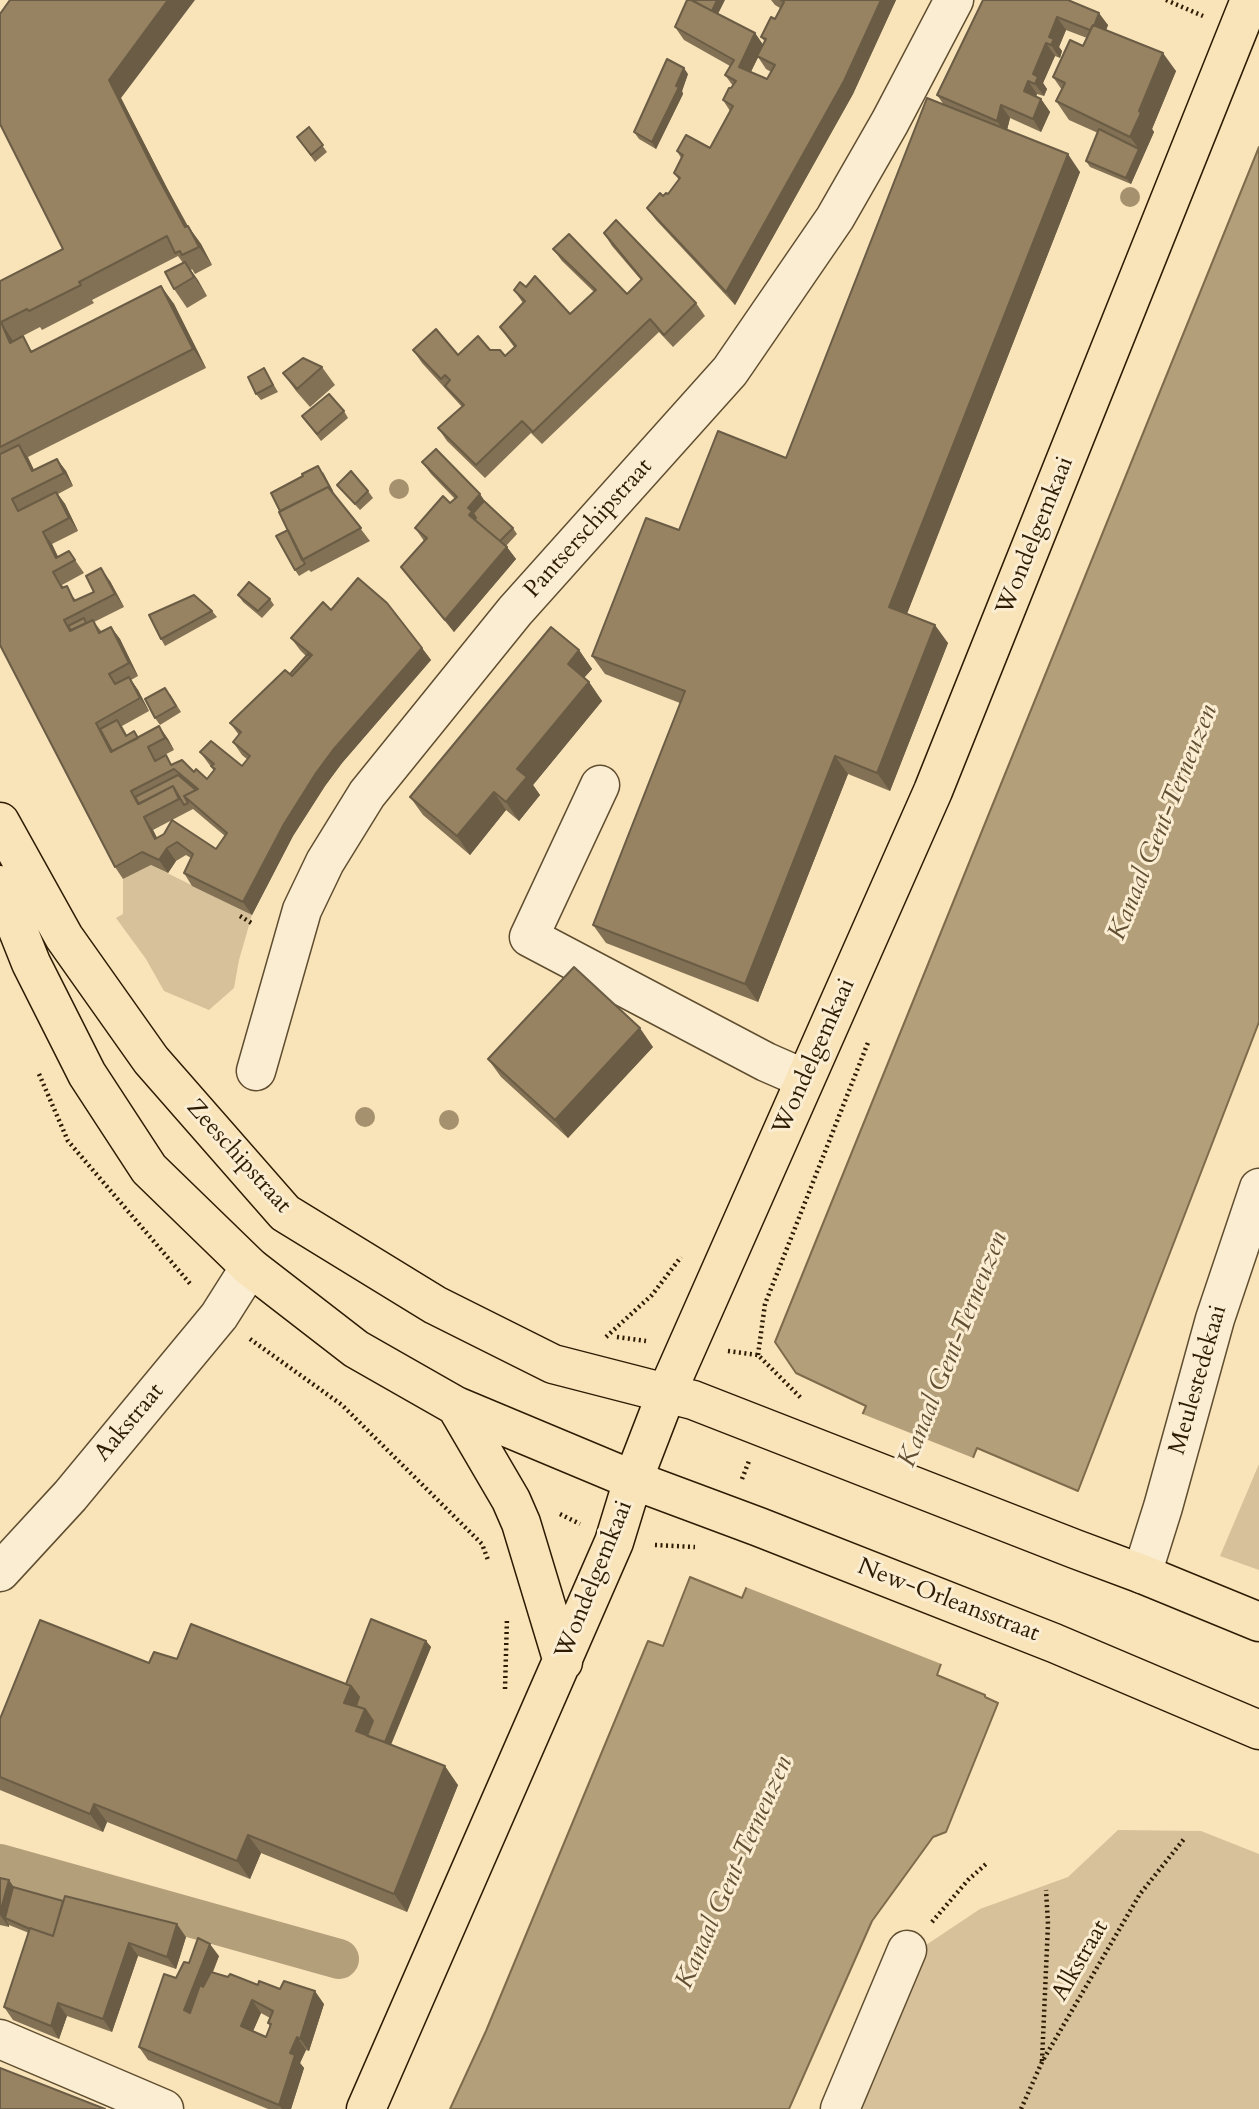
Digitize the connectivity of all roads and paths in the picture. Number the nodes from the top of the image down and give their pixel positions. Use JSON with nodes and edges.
{"nodes":[{"id":1,"x":954,"y":0,"type":"edge"},
{"id":2,"x":1166,"y":0,"type":"edge"},
{"id":3,"x":1250,"y":0,"type":"edge"},
{"id":4,"x":1204,"y":16,"type":"dead end"},
{"id":5,"x":600,"y":785,"type":"dead end"},
{"id":6,"x":0,"y":822,"type":"edge"},
{"id":7,"x":2,"y":898,"type":"edge"},
{"id":8,"x":240,"y":916,"type":"edge"},
{"id":9,"x":253,"y":924,"type":"dead end"},
{"id":10,"x":37,"y":1068,"type":"dead end"},
{"id":11,"x":257,"y":1071,"type":"dead end"},
{"id":12,"x":805,"y":1079,"type":"junction"},
{"id":13,"x":1259,"y":1188,"type":"edge"},
{"id":14,"x":250,"y":1266,"type":"junction"},
{"id":15,"x":219,"y":1316,"type":"junction"},
{"id":16,"x":758,"y":1354,"type":"dead end"},
{"id":17,"x":667,"y":1392,"type":"junction"},
{"id":18,"x":809,"y":1401,"type":"dead end"},
{"id":19,"x":456,"y":1406,"type":"junction"},
{"id":20,"x":633,"y":1480,"type":"junction"},
{"id":21,"x":491,"y":1568,"type":"dead end"},
{"id":22,"x":0,"y":1572,"type":"edge"},
{"id":23,"x":1142,"y":1574,"type":"junction"},
{"id":24,"x":507,"y":1615,"type":"dead end"},
{"id":25,"x":1259,"y":1622,"type":"edge"},
{"id":26,"x":563,"y":1662,"type":"junction"},
{"id":27,"x":505,"y":1693,"type":"dead end"},
{"id":28,"x":1259,"y":1730,"type":"edge"},
{"id":29,"x":1184,"y":1839,"type":"dead end"},
{"id":30,"x":986,"y":1864,"type":"dead end"},
{"id":31,"x":1046,"y":1890,"type":"dead end"},
{"id":32,"x":907,"y":1950,"type":"joint"},
{"id":33,"x":0,"y":2039,"type":"edge"},
{"id":34,"x":1042,"y":2062,"type":"junction"},
{"id":35,"x":164,"y":2109,"type":"edge"},
{"id":36,"x":366,"y":2109,"type":"edge"},
{"id":37,"x":840,"y":2109,"type":"edge"},
{"id":38,"x":1021,"y":2109,"type":"edge"}],
"edges":[{"from":1,"to":11,"type":"street","name":"Pantserschipstraat"},
{"from":2,"to":4,"type":"path"},
{"from":3,"to":12,"type":"main road","name":"Wondelgemkaai"},
{"from":5,"to":12,"type":"street"},
{"from":6,"to":17,"type":"main road","name":"Zeeschipstraat"},
{"from":7,"to":14,"type":"main road"},
{"from":8,"to":9,"type":"path"},
{"from":10,"to":15,"type":"path"},
{"from":12,"to":17,"type":"main road","name":"Wondelgemkaai"},
{"from":13,"to":23,"type":"street","name":"Meulestedekaai"},
{"from":14,"to":15,"type":"street","name":"Aakstraat"},
{"from":14,"to":19,"type":"main road"},
{"from":15,"to":21,"type":"path"},
{"from":15,"to":22,"type":"street","name":"Aakstraat"},
{"from":16,"to":18,"type":"path"},
{"from":17,"to":20,"type":"main road","name":"Wondelgemkaai"},
{"from":17,"to":23,"type":"main road"},
{"from":19,"to":20,"type":"main road"},
{"from":19,"to":26,"type":"main road"},
{"from":20,"to":26,"type":"main road","name":"Wondelgemkaai"},
{"from":20,"to":28,"type":"main road","name":"New-Orleansstraat"},
{"from":23,"to":25,"type":"main road"},
{"from":24,"to":27,"type":"path"},
{"from":26,"to":36,"type":"main road","name":"Wondelgemkaai"},
{"from":29,"to":34,"type":"path","name":"Alkstraat"},
{"from":30,"to":32,"type":"path"},
{"from":31,"to":34,"type":"path"},
{"from":32,"to":37,"type":"street"},
{"from":33,"to":35,"type":"street"},
{"from":34,"to":38,"type":"path","name":"Alkstraat"}]}
